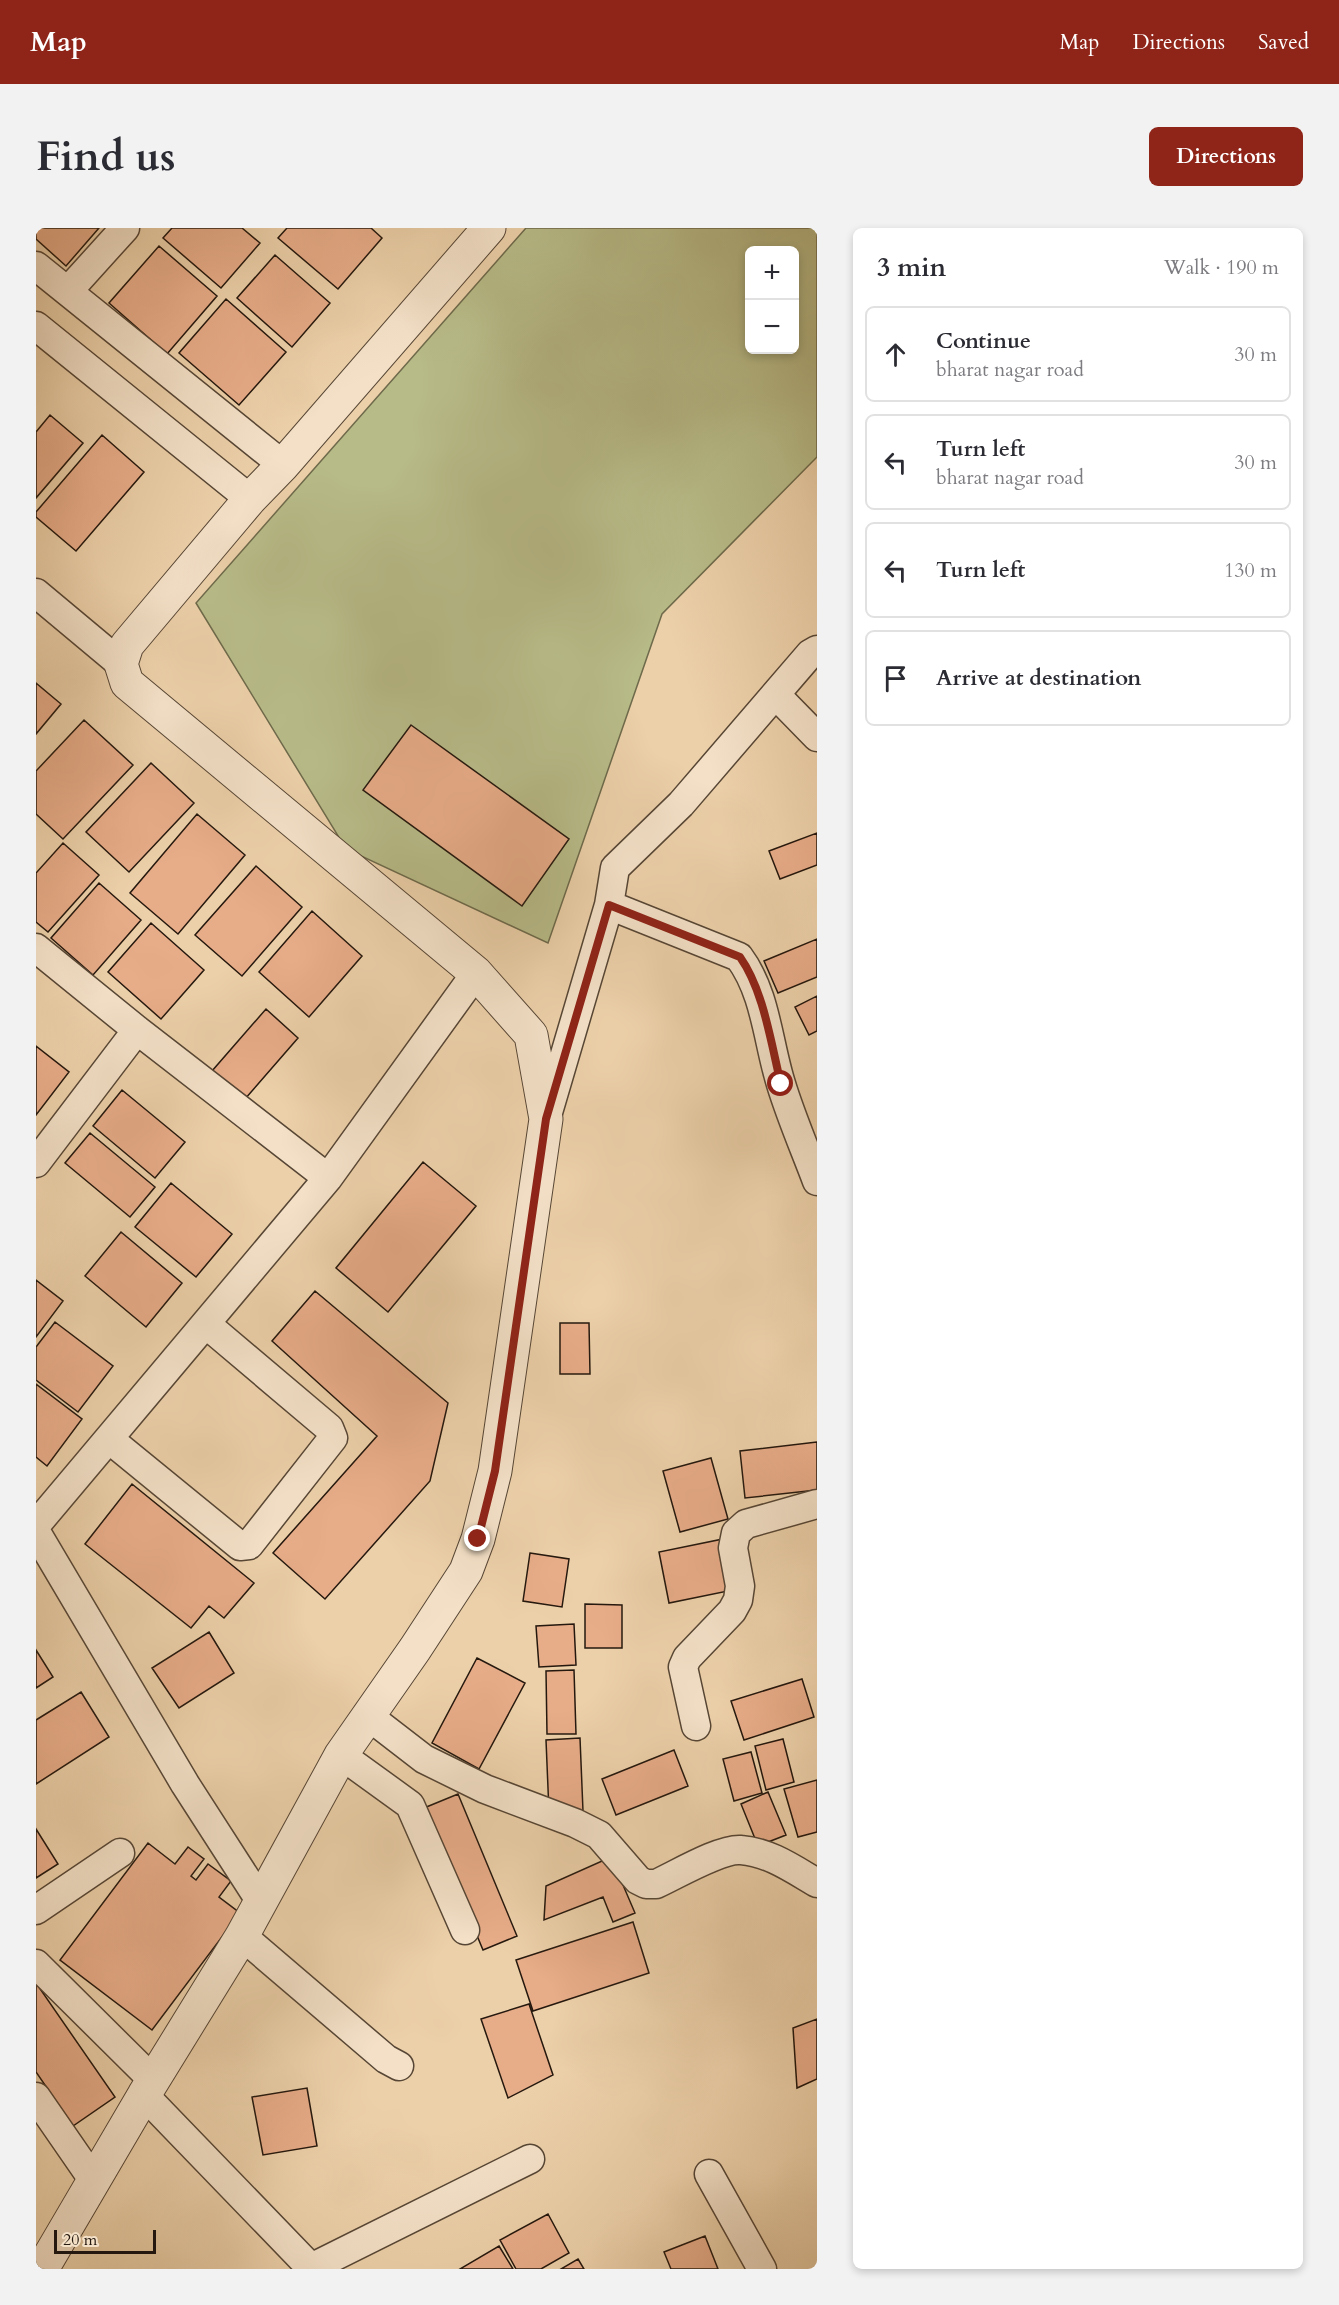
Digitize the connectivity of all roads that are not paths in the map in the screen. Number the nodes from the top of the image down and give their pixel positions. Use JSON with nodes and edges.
{"nodes":[{"id":1,"x":125,"y":228,"type":"edge"},
{"id":2,"x":489,"y":228,"type":"edge"},
{"id":3,"x":36,"y":266,"type":"edge"},
{"id":4,"x":68,"y":291,"type":"junction"},
{"id":5,"x":36,"y":326,"type":"edge"},
{"id":6,"x":283,"y":465,"type":"junction"},
{"id":7,"x":250,"y":499,"type":"junction"},
{"id":8,"x":39,"y":602,"type":"edge"},
{"id":9,"x":817,"y":650,"type":"edge"},
{"id":10,"x":121,"y":664,"type":"junction"},
{"id":11,"x":776,"y":695,"type":"junction"},
{"id":12,"x":817,"y":737,"type":"edge"},
{"id":13,"x":609,"y":905,"type":"junction"},
{"id":14,"x":36,"y":950,"type":"edge"},
{"id":15,"x":476,"y":973,"type":"junction"},
{"id":16,"x":137,"y":1030,"type":"junction"},
{"id":17,"x":546,"y":1119,"type":"junction"},
{"id":18,"x":36,"y":1162,"type":"edge"},
{"id":19,"x":328,"y":1178,"type":"junction"},
{"id":20,"x":817,"y":1180,"type":"edge"},
{"id":21,"x":206,"y":1323,"type":"junction"},
{"id":22,"x":109,"y":1438,"type":"junction"},
{"id":23,"x":817,"y":1504,"type":"edge"},
{"id":24,"x":36,"y":1526,"type":"edge"},
{"id":25,"x":36,"y":1532,"type":"edge"},
{"id":26,"x":368,"y":1715,"type":"junction"},
{"id":27,"x":696,"y":1726,"type":"dead end"},
{"id":28,"x":341,"y":1755,"type":"junction"},
{"id":29,"x":120,"y":1853,"type":"dead end"},
{"id":30,"x":817,"y":1883,"type":"edge"},
{"id":31,"x":261,"y":1902,"type":"junction"},
{"id":32,"x":36,"y":1910,"type":"edge"},
{"id":33,"x":465,"y":1930,"type":"dead end"},
{"id":34,"x":242,"y":1936,"type":"junction"},
{"id":35,"x":36,"y":1964,"type":"edge"},
{"id":36,"x":399,"y":2066,"type":"dead end"},
{"id":37,"x":148,"y":2087,"type":"junction"},
{"id":38,"x":36,"y":2097,"type":"edge"},
{"id":39,"x":530,"y":2159,"type":"dead end"},
{"id":40,"x":709,"y":2174,"type":"dead end"},
{"id":41,"x":94,"y":2181,"type":"junction"},
{"id":42,"x":312,"y":2268,"type":"edge"},
{"id":43,"x":42,"y":2269,"type":"edge"},
{"id":44,"x":762,"y":2269,"type":"edge"}],
"edges":[{"from":1,"to":4,"type":"street"},
{"from":2,"to":6,"type":"street"},
{"from":3,"to":4,"type":"street"},
{"from":4,"to":6,"type":"street"},
{"from":5,"to":7,"type":"street"},
{"from":6,"to":7,"type":"street"},
{"from":7,"to":10,"type":"street"},
{"from":8,"to":10,"type":"street"},
{"from":9,"to":11,"type":"street"},
{"from":10,"to":15,"type":"street"},
{"from":11,"to":12,"type":"street"},
{"from":11,"to":13,"type":"street"},
{"from":13,"to":17,"type":"street"},
{"from":13,"to":20,"type":"street"},
{"from":14,"to":16,"type":"street"},
{"from":15,"to":17,"type":"street"},
{"from":15,"to":19,"type":"street"},
{"from":16,"to":18,"type":"street"},
{"from":16,"to":19,"type":"street"},
{"from":17,"to":26,"type":"street"},
{"from":19,"to":21,"type":"street"},
{"from":21,"to":22,"type":"street"},
{"from":21,"to":22,"type":"street"},
{"from":22,"to":24,"type":"street"},
{"from":23,"to":27,"type":"street"},
{"from":25,"to":31,"type":"street"},
{"from":26,"to":28,"type":"street"},
{"from":26,"to":30,"type":"street"},
{"from":28,"to":31,"type":"street"},
{"from":28,"to":33,"type":"street"},
{"from":29,"to":32,"type":"street"},
{"from":31,"to":34,"type":"street"},
{"from":34,"to":36,"type":"street"},
{"from":34,"to":37,"type":"street"},
{"from":35,"to":37,"type":"street"},
{"from":37,"to":41,"type":"street"},
{"from":37,"to":42,"type":"street"},
{"from":38,"to":41,"type":"street"},
{"from":39,"to":42,"type":"street"},
{"from":40,"to":44,"type":"street"},
{"from":41,"to":43,"type":"street"}]}
